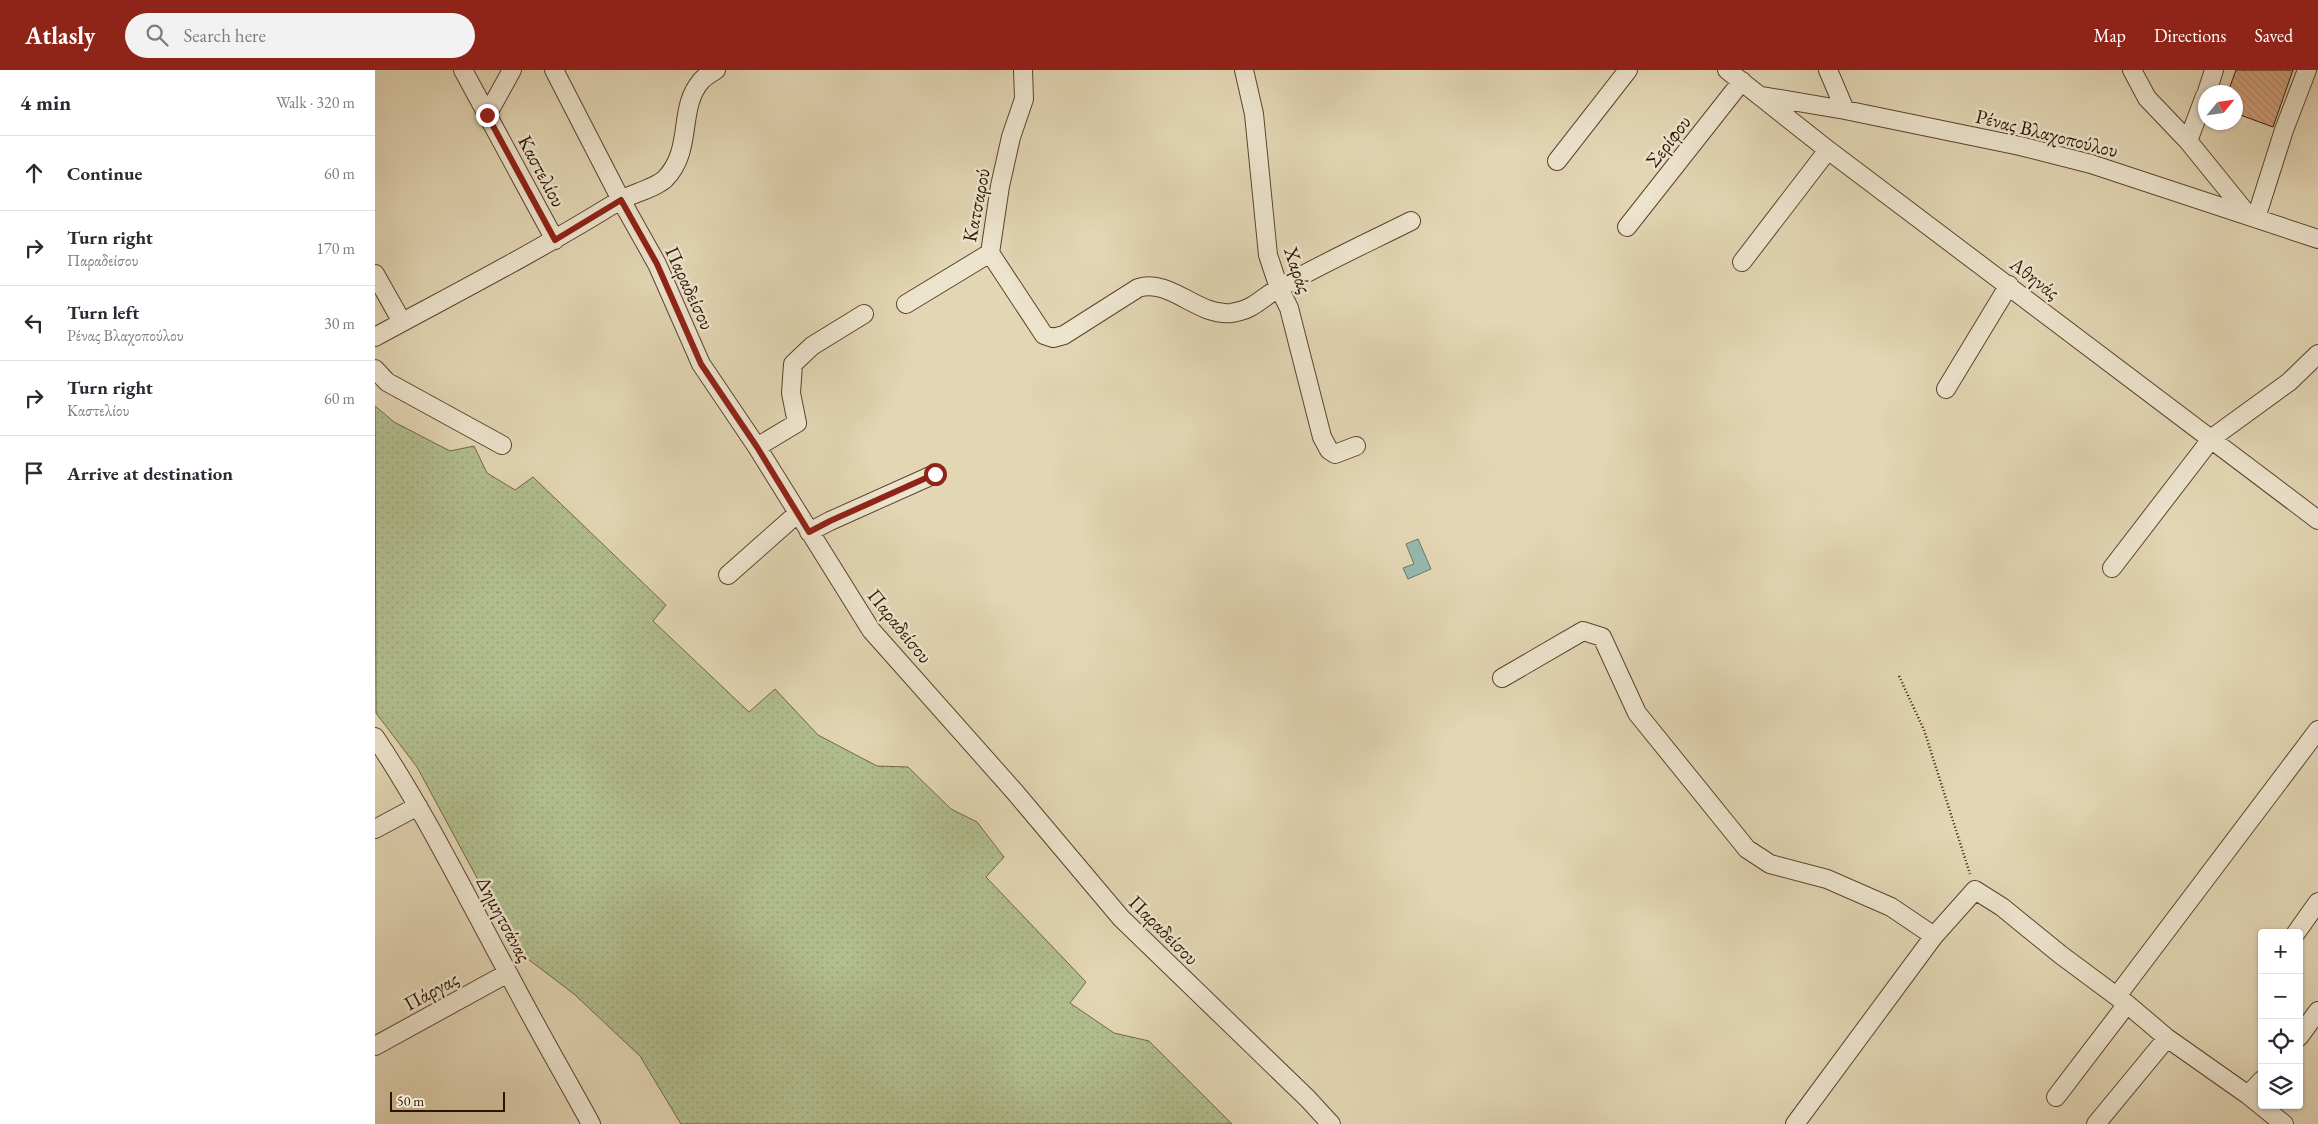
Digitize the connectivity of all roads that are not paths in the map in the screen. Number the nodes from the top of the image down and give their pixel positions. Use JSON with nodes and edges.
{"nodes":[{"id":1,"x":463,"y":70,"type":"edge"},
{"id":2,"x":513,"y":70,"type":"edge"},
{"id":3,"x":554,"y":70,"type":"edge"},
{"id":4,"x":716,"y":70,"type":"edge"},
{"id":5,"x":1023,"y":70,"type":"edge"},
{"id":6,"x":1244,"y":70,"type":"edge"},
{"id":7,"x":1628,"y":70,"type":"edge"},
{"id":8,"x":1727,"y":70,"type":"edge"},
{"id":9,"x":1828,"y":70,"type":"edge"},
{"id":10,"x":2132,"y":70,"type":"edge"},
{"id":11,"x":2214,"y":70,"type":"edge"},
{"id":12,"x":2307,"y":70,"type":"edge"},
{"id":13,"x":1742,"y":81,"type":"junction"},
{"id":14,"x":2209,"y":85,"type":"edge"},
{"id":15,"x":1759,"y":95,"type":"junction"},
{"id":16,"x":1845,"y":110,"type":"junction"},
{"id":17,"x":487,"y":115,"type":"junction"},
{"id":18,"x":2198,"y":115,"type":"edge"},
{"id":19,"x":2188,"y":141,"type":"junction"},
{"id":20,"x":1829,"y":150,"type":"junction"},
{"id":21,"x":1557,"y":161,"type":"dead end"},
{"id":22,"x":621,"y":200,"type":"junction"},
{"id":23,"x":2252,"y":216,"type":"junction"},
{"id":24,"x":1411,"y":221,"type":"dead end"},
{"id":25,"x":1627,"y":227,"type":"dead end"},
{"id":26,"x":2318,"y":239,"type":"edge"},
{"id":27,"x":555,"y":240,"type":"junction"},
{"id":28,"x":990,"y":253,"type":"junction"},
{"id":29,"x":1742,"y":262,"type":"dead end"},
{"id":30,"x":375,"y":274,"type":"edge"},
{"id":31,"x":2009,"y":285,"type":"junction"},
{"id":32,"x":1279,"y":288,"type":"junction"},
{"id":33,"x":906,"y":304,"type":"dead end"},
{"id":34,"x":864,"y":314,"type":"dead end"},
{"id":35,"x":402,"y":322,"type":"junction"},
{"id":36,"x":375,"y":337,"type":"edge"},
{"id":37,"x":2318,"y":354,"type":"edge"},
{"id":38,"x":375,"y":369,"type":"edge"},
{"id":39,"x":1946,"y":388,"type":"dead end"},
{"id":40,"x":2212,"y":438,"type":"junction"},
{"id":41,"x":502,"y":445,"type":"dead end"},
{"id":42,"x":1356,"y":446,"type":"dead end"},
{"id":43,"x":757,"y":447,"type":"junction"},
{"id":44,"x":935,"y":474,"type":"dead end"},
{"id":45,"x":797,"y":513,"type":"junction"},
{"id":46,"x":2318,"y":520,"type":"edge"},
{"id":47,"x":809,"y":532,"type":"junction"},
{"id":48,"x":2112,"y":568,"type":"dead end"},
{"id":49,"x":728,"y":575,"type":"dead end"},
{"id":50,"x":1502,"y":678,"type":"dead end"},
{"id":51,"x":2318,"y":730,"type":"edge"},
{"id":52,"x":375,"y":737,"type":"edge"},
{"id":53,"x":418,"y":806,"type":"junction"},
{"id":54,"x":375,"y":829,"type":"edge"},
{"id":55,"x":2318,"y":902,"type":"edge"},
{"id":56,"x":2299,"y":929,"type":"edge"},
{"id":57,"x":1935,"y":936,"type":"junction"},
{"id":58,"x":508,"y":973,"type":"junction"},
{"id":59,"x":2122,"y":1000,"type":"junction"},
{"id":60,"x":2318,"y":1011,"type":"edge"},
{"id":61,"x":2303,"y":1032,"type":"edge"},
{"id":62,"x":2167,"y":1038,"type":"junction"},
{"id":63,"x":375,"y":1046,"type":"edge"},
{"id":64,"x":2258,"y":1085,"type":"edge"},
{"id":65,"x":2248,"y":1096,"type":"junction"},
{"id":66,"x":2056,"y":1097,"type":"dead end"},
{"id":67,"x":591,"y":1124,"type":"edge"},
{"id":68,"x":1331,"y":1124,"type":"edge"},
{"id":69,"x":1795,"y":1124,"type":"edge"},
{"id":70,"x":2096,"y":1124,"type":"edge"},
{"id":71,"x":2284,"y":1124,"type":"edge"}],
"edges":[{"from":1,"to":17,"type":"street","name":"Καστελίου"},
{"from":2,"to":17,"type":"street"},
{"from":3,"to":22,"type":"street","name":"Παραδείσου"},
{"from":4,"to":22,"type":"street"},
{"from":5,"to":28,"type":"street","name":"Κατσαρού"},
{"from":6,"to":32,"type":"street","name":"Χαράς"},
{"from":7,"to":21,"type":"street"},
{"from":8,"to":13,"type":"street","name":"Αθηνάς"},
{"from":9,"to":16,"type":"street"},
{"from":10,"to":19,"type":"street"},
{"from":11,"to":14,"type":"street"},
{"from":12,"to":23,"type":"street"},
{"from":13,"to":15,"type":"street","name":"Αθηνάς"},
{"from":13,"to":25,"type":"street","name":"Σερίφου"},
{"from":15,"to":16,"type":"street","name":"Ρένας Βλαχοπούλου"},
{"from":15,"to":20,"type":"street","name":"Αθηνάς"},
{"from":16,"to":23,"type":"street","name":"Ρένας Βλαχοπούλου"},
{"from":17,"to":27,"type":"street","name":"Καστελίου"},
{"from":18,"to":19,"type":"street"},
{"from":19,"to":23,"type":"street"},
{"from":20,"to":29,"type":"street"},
{"from":20,"to":31,"type":"street","name":"Αθηνάς"},
{"from":22,"to":27,"type":"street"},
{"from":22,"to":43,"type":"street","name":"Παραδείσου"},
{"from":23,"to":26,"type":"street","name":"Ρένας Βλαχοπούλου"},
{"from":24,"to":32,"type":"street"},
{"from":27,"to":35,"type":"street"},
{"from":28,"to":32,"type":"street"},
{"from":28,"to":33,"type":"street","name":"Κατσαρού"},
{"from":30,"to":35,"type":"street"},
{"from":31,"to":39,"type":"street"},
{"from":31,"to":40,"type":"street","name":"Αθηνάς"},
{"from":32,"to":42,"type":"street","name":"Χαράς"},
{"from":34,"to":43,"type":"street"},
{"from":35,"to":36,"type":"street"},
{"from":37,"to":40,"type":"street"},
{"from":38,"to":41,"type":"street"},
{"from":40,"to":46,"type":"street","name":"Αθηνάς"},
{"from":40,"to":48,"type":"street"},
{"from":43,"to":45,"type":"street","name":"Παραδείσου"},
{"from":44,"to":47,"type":"street"},
{"from":45,"to":47,"type":"street","name":"Παραδείσου"},
{"from":45,"to":49,"type":"street"},
{"from":47,"to":68,"type":"street","name":"Παραδείσου"},
{"from":50,"to":57,"type":"street"},
{"from":51,"to":59,"type":"street"},
{"from":52,"to":53,"type":"street","name":"Δημητσάνας"},
{"from":53,"to":54,"type":"street"},
{"from":53,"to":58,"type":"street","name":"Δημητσάνας"},
{"from":55,"to":56,"type":"street"},
{"from":57,"to":59,"type":"street"},
{"from":57,"to":69,"type":"street"},
{"from":58,"to":63,"type":"street","name":"Πάργας"},
{"from":58,"to":67,"type":"street","name":"Δημητσάνας"},
{"from":59,"to":62,"type":"street"},
{"from":59,"to":66,"type":"street"},
{"from":60,"to":61,"type":"street"},
{"from":62,"to":65,"type":"street"},
{"from":62,"to":70,"type":"street"},
{"from":64,"to":65,"type":"street"},
{"from":65,"to":71,"type":"street"}]}
